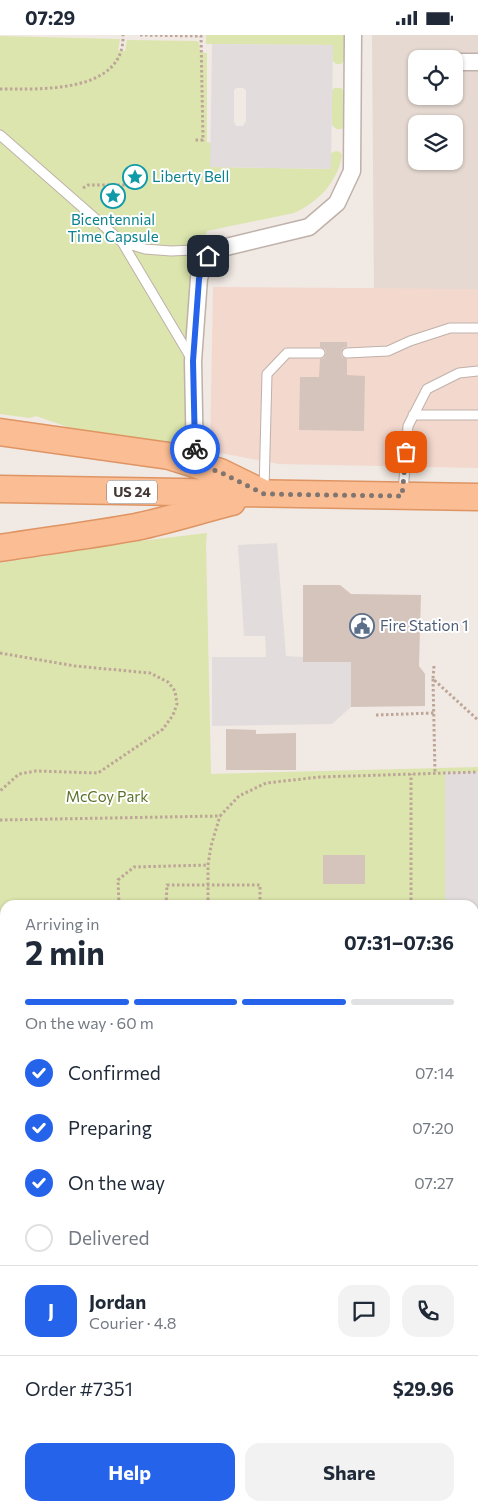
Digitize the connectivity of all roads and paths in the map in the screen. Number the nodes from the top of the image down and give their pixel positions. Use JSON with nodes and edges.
{"nodes":[{"id":1,"x":124,"y":35,"type":"edge"},
{"id":2,"x":140,"y":35,"type":"edge"},
{"id":3,"x":353,"y":35,"type":"edge"},
{"id":4,"x":463,"y":61,"type":"edge"},
{"id":5,"x":478,"y":62,"type":"edge"},
{"id":6,"x":0,"y":89,"type":"edge"},
{"id":7,"x":0,"y":135,"type":"edge"},
{"id":8,"x":194,"y":140,"type":"dead end"},
{"id":9,"x":138,"y":185,"type":"dead end"},
{"id":10,"x":69,"y":195,"type":"junction"},
{"id":11,"x":122,"y":242,"type":"junction"},
{"id":12,"x":218,"y":249,"type":"junction"},
{"id":13,"x":478,"y":328,"type":"edge"},
{"id":14,"x":320,"y":353,"type":"dead end"},
{"id":15,"x":347,"y":353,"type":"dead end"},
{"id":16,"x":193,"y":361,"type":"junction"},
{"id":17,"x":478,"y":371,"type":"edge"},
{"id":18,"x":413,"y":415,"type":"junction"},
{"id":19,"x":478,"y":415,"type":"edge"},
{"id":20,"x":0,"y":432,"type":"edge"},
{"id":21,"x":195,"y":464,"type":"junction"},
{"id":22,"x":0,"y":489,"type":"edge"},
{"id":23,"x":264,"y":494,"type":"junction"},
{"id":24,"x":402,"y":496,"type":"junction"},
{"id":25,"x":478,"y":497,"type":"edge"},
{"id":26,"x":0,"y":548,"type":"edge"},
{"id":27,"x":0,"y":653,"type":"edge"},
{"id":28,"x":434,"y":666,"type":"dead end"},
{"id":29,"x":433,"y":679,"type":"junction"},
{"id":30,"x":434,"y":713,"type":"junction"},
{"id":31,"x":376,"y":715,"type":"dead end"},
{"id":32,"x":478,"y":720,"type":"edge"},
{"id":33,"x":478,"y":772,"type":"edge"},
{"id":34,"x":435,"y":773,"type":"junction"},
{"id":35,"x":411,"y":774,"type":"junction"},
{"id":36,"x":0,"y":791,"type":"edge"},
{"id":37,"x":220,"y":816,"type":"junction"},
{"id":38,"x":0,"y":820,"type":"edge"},
{"id":39,"x":208,"y":865,"type":"junction"},
{"id":40,"x":208,"y":886,"type":"junction"},
{"id":41,"x":119,"y":900,"type":"edge"},
{"id":42,"x":166,"y":900,"type":"edge"},
{"id":43,"x":208,"y":900,"type":"edge"},
{"id":44,"x":260,"y":900,"type":"edge"},
{"id":45,"x":410,"y":900,"type":"edge"}],
"edges":[{"from":1,"to":6,"type":"path"},
{"from":2,"to":8,"type":"path"},
{"from":3,"to":12,"type":"street"},
{"from":4,"to":5,"type":"street"},
{"from":7,"to":10,"type":"lane"},
{"from":9,"to":10,"type":"path"},
{"from":10,"to":11,"type":"lane"},
{"from":11,"to":12,"type":"lane"},
{"from":11,"to":16,"type":"lane"},
{"from":12,"to":16,"type":"street"},
{"from":13,"to":15,"type":"lane"},
{"from":14,"to":23,"type":"lane"},
{"from":16,"to":21,"type":"street"},
{"from":17,"to":18,"type":"lane"},
{"from":18,"to":19,"type":"lane"},
{"from":18,"to":24,"type":"lane"},
{"from":20,"to":21,"type":"main road"},
{"from":21,"to":23,"type":"main road"},
{"from":22,"to":23,"type":"main road","number":"US 24"},
{"from":23,"to":24,"type":"main road","number":"US 24"},
{"from":23,"to":26,"type":"main road"},
{"from":24,"to":25,"type":"main road","number":"US 24"},
{"from":27,"to":36,"type":"path"},
{"from":28,"to":29,"type":"path"},
{"from":29,"to":30,"type":"path"},
{"from":29,"to":32,"type":"path"},
{"from":30,"to":31,"type":"path"},
{"from":30,"to":34,"type":"path"},
{"from":33,"to":34,"type":"path"},
{"from":34,"to":35,"type":"path"},
{"from":35,"to":37,"type":"path"},
{"from":35,"to":45,"type":"path"},
{"from":37,"to":38,"type":"path"},
{"from":37,"to":39,"type":"path"},
{"from":39,"to":40,"type":"path"},
{"from":39,"to":41,"type":"path"},
{"from":40,"to":42,"type":"path"},
{"from":40,"to":43,"type":"path"},
{"from":40,"to":44,"type":"path"}]}
